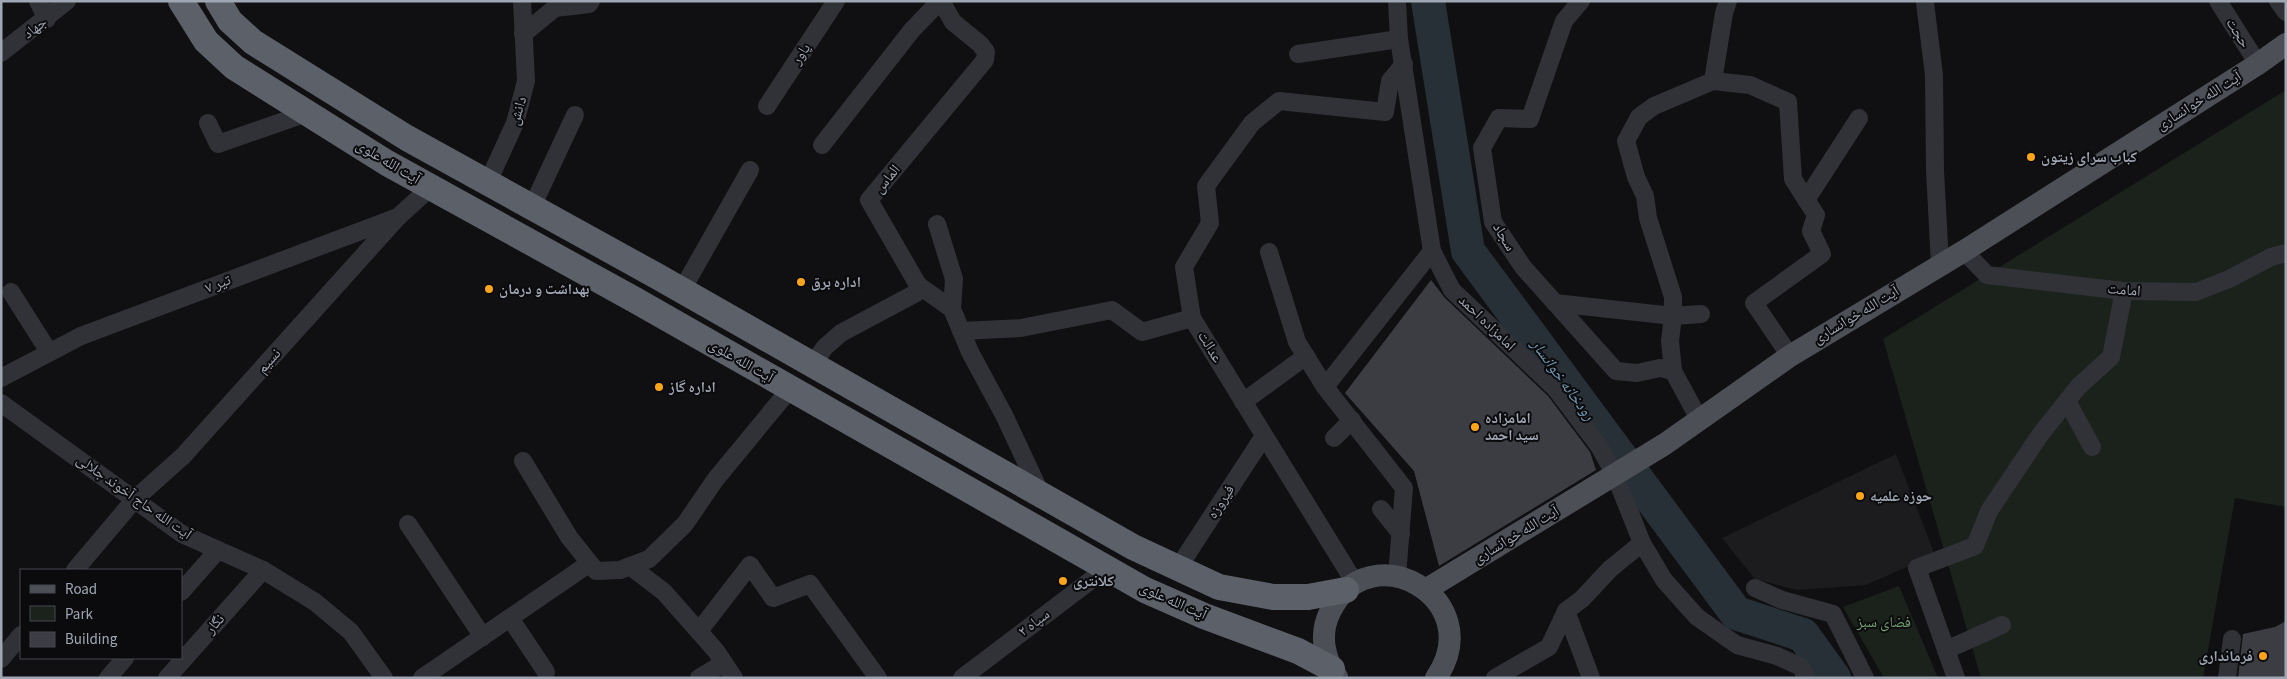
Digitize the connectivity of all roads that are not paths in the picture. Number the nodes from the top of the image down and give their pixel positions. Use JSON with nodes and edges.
{"nodes":[{"id":1,"x":38,"y":1,"type":"edge"},
{"id":2,"x":67,"y":1,"type":"edge"},
{"id":3,"x":218,"y":1,"type":"edge"},
{"id":4,"x":522,"y":1,"type":"edge"},
{"id":5,"x":591,"y":1,"type":"edge"},
{"id":6,"x":836,"y":1,"type":"edge"},
{"id":7,"x":941,"y":1,"type":"edge"},
{"id":8,"x":1397,"y":1,"type":"edge"},
{"id":9,"x":1581,"y":1,"type":"edge"},
{"id":10,"x":1728,"y":1,"type":"edge"},
{"id":11,"x":2218,"y":1,"type":"edge"},
{"id":12,"x":2278,"y":1,"type":"edge"},
{"id":13,"x":181,"y":3,"type":"edge"},
{"id":14,"x":1925,"y":3,"type":"dead end"},
{"id":15,"x":2286,"y":12,"type":"edge"},
{"id":16,"x":47,"y":19,"type":"junction"},
{"id":17,"x":522,"y":34,"type":"junction"},
{"id":18,"x":1399,"y":39,"type":"junction"},
{"id":19,"x":2286,"y":44,"type":"edge"},
{"id":20,"x":1,"y":53,"type":"edge"},
{"id":21,"x":1298,"y":54,"type":"dead end"},
{"id":22,"x":1404,"y":64,"type":"junction"},
{"id":23,"x":2258,"y":64,"type":"junction"},
{"id":24,"x":1713,"y":81,"type":"junction"},
{"id":25,"x":767,"y":106,"type":"dead end"},
{"id":26,"x":307,"y":113,"type":"junction"},
{"id":27,"x":575,"y":115,"type":"dead end"},
{"id":28,"x":1860,"y":118,"type":"dead end"},
{"id":29,"x":208,"y":123,"type":"dead end"},
{"id":30,"x":822,"y":146,"type":"dead end"},
{"id":31,"x":750,"y":170,"type":"dead end"},
{"id":32,"x":488,"y":182,"type":"junction"},
{"id":33,"x":431,"y":187,"type":"junction"},
{"id":34,"x":1806,"y":200,"type":"junction"},
{"id":35,"x":532,"y":206,"type":"junction"},
{"id":36,"x":398,"y":217,"type":"junction"},
{"id":37,"x":937,"y":224,"type":"dead end"},
{"id":38,"x":1432,"y":251,"type":"junction"},
{"id":39,"x":1964,"y":251,"type":"junction"},
{"id":40,"x":1269,"y":252,"type":"dead end"},
{"id":41,"x":2286,"y":253,"type":"edge"},
{"id":42,"x":1940,"y":264,"type":"junction"},
{"id":43,"x":918,"y":285,"type":"junction"},
{"id":44,"x":682,"y":290,"type":"junction"},
{"id":45,"x":2124,"y":290,"type":"junction"},
{"id":46,"x":11,"y":292,"type":"dead end"},
{"id":47,"x":1555,"y":303,"type":"junction"},
{"id":48,"x":952,"y":310,"type":"junction"},
{"id":49,"x":1701,"y":314,"type":"dead end"},
{"id":50,"x":1673,"y":316,"type":"junction"},
{"id":51,"x":1192,"y":318,"type":"junction"},
{"id":52,"x":961,"y":331,"type":"junction"},
{"id":53,"x":49,"y":352,"type":"junction"},
{"id":54,"x":1306,"y":356,"type":"junction"},
{"id":55,"x":1790,"y":356,"type":"junction"},
{"id":56,"x":813,"y":364,"type":"junction"},
{"id":57,"x":1673,"y":371,"type":"junction"},
{"id":58,"x":1,"y":378,"type":"edge"},
{"id":59,"x":1325,"y":386,"type":"junction"},
{"id":60,"x":790,"y":389,"type":"junction"},
{"id":61,"x":2068,"y":401,"type":"junction"},
{"id":62,"x":1243,"y":402,"type":"junction"},
{"id":63,"x":1,"y":403,"type":"edge"},
{"id":64,"x":1699,"y":419,"type":"junction"},
{"id":65,"x":1352,"y":420,"type":"junction"},
{"id":66,"x":1264,"y":436,"type":"junction"},
{"id":67,"x":1334,"y":438,"type":"dead end"},
{"id":68,"x":2092,"y":447,"type":"dead end"},
{"id":69,"x":523,"y":461,"type":"dead end"},
{"id":70,"x":1615,"y":474,"type":"junction"},
{"id":71,"x":1041,"y":494,"type":"junction"},
{"id":72,"x":135,"y":499,"type":"junction"},
{"id":73,"x":1381,"y":509,"type":"dead end"},
{"id":74,"x":408,"y":524,"type":"dead end"},
{"id":75,"x":1401,"y":534,"type":"junction"},
{"id":76,"x":1642,"y":543,"type":"junction"},
{"id":77,"x":218,"y":550,"type":"junction"},
{"id":78,"x":590,"y":564,"type":"junction"},
{"id":79,"x":630,"y":566,"type":"junction"},
{"id":80,"x":1107,"y":568,"type":"junction"},
{"id":81,"x":1178,"y":568,"type":"junction"},
{"id":82,"x":76,"y":569,"type":"edge"},
{"id":83,"x":263,"y":570,"type":"junction"},
{"id":84,"x":1397,"y":576,"type":"junction"},
{"id":85,"x":1350,"y":587,"type":"junction"},
{"id":86,"x":1755,"y":588,"type":"dead end"},
{"id":87,"x":1427,"y":589,"type":"junction"},
{"id":88,"x":182,"y":591,"type":"edge"},
{"id":89,"x":1566,"y":611,"type":"junction"},
{"id":90,"x":510,"y":618,"type":"junction"},
{"id":91,"x":2002,"y":625,"type":"dead end"},
{"id":92,"x":699,"y":631,"type":"junction"},
{"id":93,"x":20,"y":636,"type":"edge"},
{"id":94,"x":483,"y":637,"type":"junction"},
{"id":95,"x":2232,"y":639,"type":"dead end"},
{"id":96,"x":1946,"y":650,"type":"junction"},
{"id":97,"x":1448,"y":654,"type":"junction"},
{"id":98,"x":1,"y":659,"type":"edge"},
{"id":99,"x":124,"y":659,"type":"edge"},
{"id":100,"x":724,"y":663,"type":"junction"},
{"id":101,"x":546,"y":672,"type":"dead end"},
{"id":102,"x":1335,"y":674,"type":"edge"},
{"id":103,"x":108,"y":678,"type":"edge"},
{"id":104,"x":167,"y":678,"type":"edge"},
{"id":105,"x":384,"y":678,"type":"edge"},
{"id":106,"x":422,"y":678,"type":"edge"},
{"id":107,"x":699,"y":678,"type":"edge"},
{"id":108,"x":734,"y":678,"type":"edge"},
{"id":109,"x":878,"y":678,"type":"edge"},
{"id":110,"x":962,"y":678,"type":"edge"},
{"id":111,"x":1436,"y":678,"type":"edge"},
{"id":112,"x":1456,"y":678,"type":"edge"},
{"id":113,"x":1495,"y":678,"type":"edge"},
{"id":114,"x":1591,"y":678,"type":"edge"},
{"id":115,"x":1806,"y":678,"type":"edge"},
{"id":116,"x":1865,"y":678,"type":"edge"},
{"id":117,"x":1956,"y":678,"type":"edge"},
{"id":118,"x":2227,"y":678,"type":"edge"}],
"edges":[{"from":1,"to":16,"type":"street"},
{"from":2,"to":16,"type":"street","name":"جهاد"},
{"from":3,"to":32,"type":"highway","name":"آیت الله علوی"},
{"from":4,"to":17,"type":"street","name":"دانش"},
{"from":5,"to":17,"type":"street"},
{"from":6,"to":25,"type":"street","name":"پاور"},
{"from":7,"to":30,"type":"street"},
{"from":7,"to":43,"type":"street","name":"الماس"},
{"from":8,"to":18,"type":"street","name":"امامزاده احمد"},
{"from":9,"to":47,"type":"street","name":"سجاد"},
{"from":10,"to":24,"type":"street"},
{"from":11,"to":23,"type":"street","name":"حجت"},
{"from":12,"to":15,"type":"street"},
{"from":13,"to":26,"type":"highway","name":"آیت الله علوی"},
{"from":14,"to":42,"type":"street"},
{"from":16,"to":20,"type":"street","name":"جهاد"},
{"from":17,"to":32,"type":"street","name":"دانش"},
{"from":18,"to":21,"type":"street"},
{"from":18,"to":22,"type":"street","name":"امامزاده احمد"},
{"from":19,"to":23,"type":"main road","name":"آیت الله خوانساری"},
{"from":22,"to":38,"type":"street","name":"امامزاده احمد"},
{"from":22,"to":51,"type":"street"},
{"from":23,"to":39,"type":"main road","name":"آیت الله خوانساری"},
{"from":24,"to":34,"type":"street"},
{"from":24,"to":50,"type":"street"},
{"from":26,"to":29,"type":"street"},
{"from":26,"to":33,"type":"highway","name":"آیت الله علوی"},
{"from":27,"to":35,"type":"street"},
{"from":28,"to":34,"type":"street"},
{"from":31,"to":44,"type":"street"},
{"from":32,"to":35,"type":"highway","name":"آیت الله علوی"},
{"from":33,"to":36,"type":"street","name":"۷ تیر"},
{"from":33,"to":60,"type":"highway","name":"آیت الله علوی"},
{"from":34,"to":55,"type":"street"},
{"from":35,"to":44,"type":"highway","name":"آیت الله علوی"},
{"from":36,"to":53,"type":"street","name":"۷ تیر"},
{"from":36,"to":72,"type":"street","name":"نسیم"},
{"from":37,"to":48,"type":"street"},
{"from":38,"to":59,"type":"street"},
{"from":38,"to":70,"type":"street","name":"امامزاده احمد"},
{"from":39,"to":42,"type":"main road","name":"آیت الله خوانساری"},
{"from":39,"to":45,"type":"street","name":"امامت"},
{"from":40,"to":54,"type":"street"},
{"from":41,"to":45,"type":"street","name":"امامت"},
{"from":42,"to":55,"type":"main road","name":"آیت الله خوانساری"},
{"from":43,"to":48,"type":"street"},
{"from":43,"to":56,"type":"street"},
{"from":44,"to":56,"type":"highway","name":"آیت الله علوی"},
{"from":45,"to":61,"type":"street"},
{"from":46,"to":53,"type":"street"},
{"from":47,"to":50,"type":"street"},
{"from":47,"to":57,"type":"street","name":"سجاد"},
{"from":48,"to":52,"type":"street"},
{"from":49,"to":50,"type":"street"},
{"from":50,"to":57,"type":"street"},
{"from":51,"to":52,"type":"street","name":"عدالت"},
{"from":51,"to":62,"type":"street","name":"عدالت"},
{"from":52,"to":71,"type":"street"},
{"from":53,"to":58,"type":"street","name":"۷ تیر"},
{"from":54,"to":59,"type":"street"},
{"from":54,"to":62,"type":"street"},
{"from":55,"to":64,"type":"main road","name":"آیت الله خوانساری"},
{"from":56,"to":71,"type":"highway","name":"آیت الله علوی"},
{"from":57,"to":64,"type":"street"},
{"from":59,"to":65,"type":"street"},
{"from":60,"to":79,"type":"street"},
{"from":60,"to":80,"type":"highway","name":"آیت الله علوی"},
{"from":61,"to":68,"type":"street"},
{"from":61,"to":96,"type":"street"},
{"from":62,"to":66,"type":"street","name":"عدالت"},
{"from":63,"to":72,"type":"street","name":"آیت الله حاج آخوند جلالی"},
{"from":64,"to":70,"type":"main road","name":"آیت الله خوانساری"},
{"from":65,"to":67,"type":"street"},
{"from":65,"to":75,"type":"street"},
{"from":66,"to":81,"type":"street","name":"فیروزه"},
{"from":66,"to":85,"type":"street","name":"عدالت"},
{"from":69,"to":78,"type":"street"},
{"from":70,"to":76,"type":"street","name":"امامزاده احمد"},
{"from":70,"to":87,"type":"main road","name":"آیت الله خوانساری"},
{"from":71,"to":81,"type":"highway","name":"آیت الله علوی"},
{"from":72,"to":77,"type":"street","name":"آیت الله حاج آخوند جلالی"},
{"from":72,"to":82,"type":"street","name":"نسیم"},
{"from":73,"to":75,"type":"street"},
{"from":74,"to":94,"type":"street"},
{"from":75,"to":84,"type":"street"},
{"from":76,"to":89,"type":"street"},
{"from":76,"to":115,"type":"street","name":"امامزاده احمد"},
{"from":77,"to":83,"type":"street","name":"آیت الله حاج آخوند جلالی"},
{"from":77,"to":88,"type":"street"},
{"from":78,"to":79,"type":"street"},
{"from":78,"to":90,"type":"street"},
{"from":79,"to":92,"type":"street"},
{"from":80,"to":102,"type":"highway","name":"آیت الله علوی"},
{"from":80,"to":110,"type":"street","name":"سپاه ۲"},
{"from":81,"to":85,"type":"highway","name":"آیت الله علوی"},
{"from":83,"to":104,"type":"street","name":"نگار"},
{"from":83,"to":105,"type":"street","name":"آیت الله حاج آخوند جلالی"},
{"from":84,"to":85,"type":"main road"},
{"from":84,"to":87,"type":"main road"},
{"from":85,"to":102,"type":"main road"},
{"from":86,"to":116,"type":"street"},
{"from":87,"to":97,"type":"main road"},
{"from":89,"to":113,"type":"street"},
{"from":89,"to":114,"type":"street"},
{"from":90,"to":94,"type":"street"},
{"from":90,"to":101,"type":"street"},
{"from":91,"to":96,"type":"street"},
{"from":92,"to":100,"type":"street"},
{"from":92,"to":109,"type":"street"},
{"from":93,"to":98,"type":"street"},
{"from":94,"to":106,"type":"street"},
{"from":95,"to":118,"type":"street"},
{"from":96,"to":117,"type":"street"},
{"from":97,"to":111,"type":"main road"},
{"from":97,"to":112,"type":"main road"},
{"from":99,"to":103,"type":"street"},
{"from":100,"to":107,"type":"street"},
{"from":100,"to":108,"type":"street"}]}
